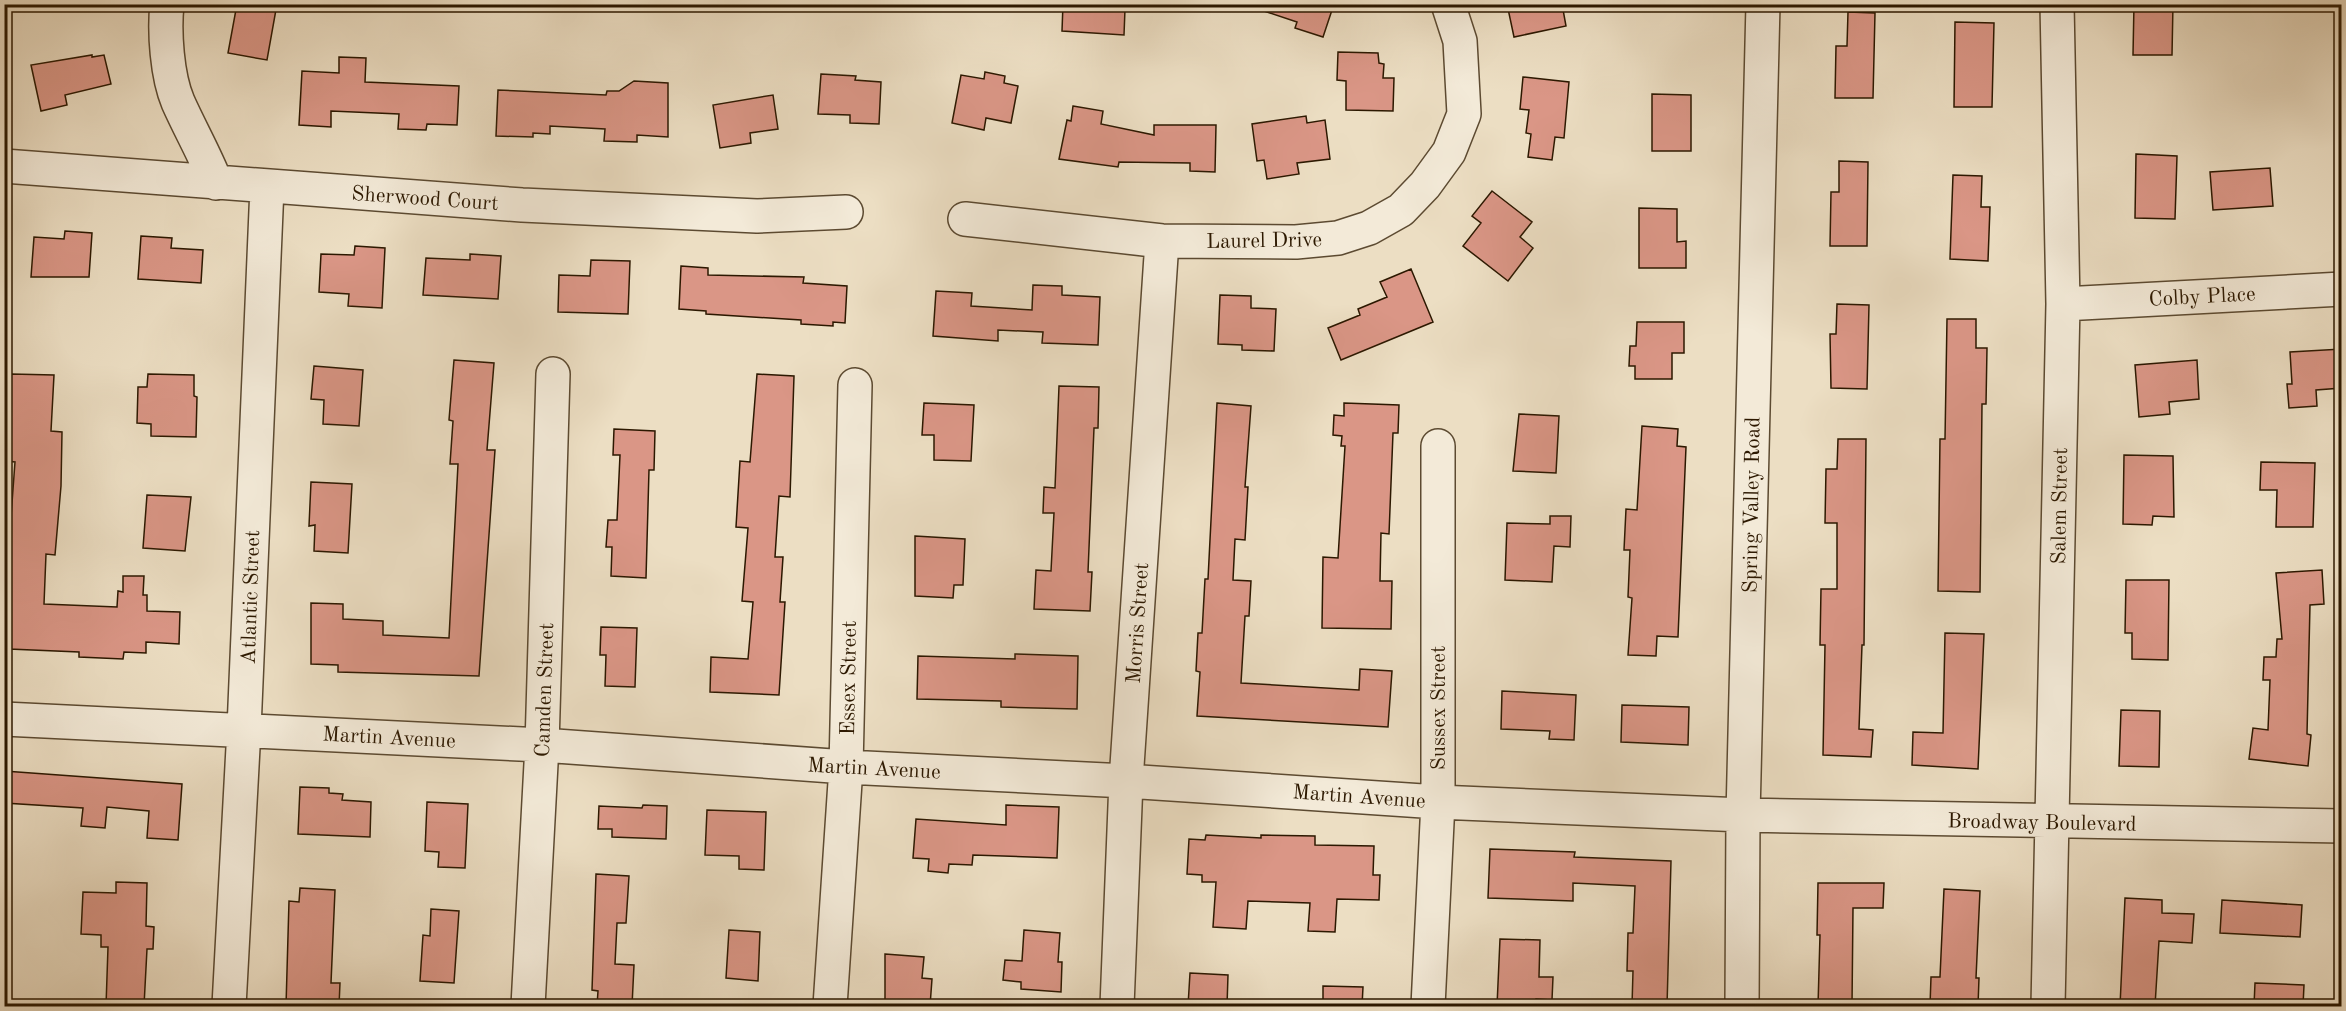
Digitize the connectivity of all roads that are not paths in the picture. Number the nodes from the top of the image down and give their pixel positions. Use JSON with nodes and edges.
{"nodes":[{"id":1,"x":167,"y":4,"type":"edge"},
{"id":2,"x":1448,"y":4,"type":"edge"},
{"id":3,"x":1763,"y":4,"type":"edge"},
{"id":4,"x":2057,"y":4,"type":"edge"},
{"id":5,"x":4,"y":166,"type":"edge"},
{"id":6,"x":216,"y":183,"type":"junction"},
{"id":7,"x":267,"y":187,"type":"junction"},
{"id":8,"x":846,"y":212,"type":"dead end"},
{"id":9,"x":965,"y":219,"type":"dead end"},
{"id":10,"x":1162,"y":241,"type":"junction"},
{"id":11,"x":2342,"y":289,"type":"edge"},
{"id":12,"x":2062,"y":304,"type":"junction"},
{"id":13,"x":553,"y":374,"type":"dead end"},
{"id":14,"x":855,"y":385,"type":"dead end"},
{"id":15,"x":1438,"y":446,"type":"dead end"},
{"id":16,"x":4,"y":719,"type":"edge"},
{"id":17,"x":244,"y":729,"type":"junction"},
{"id":18,"x":542,"y":745,"type":"junction"},
{"id":19,"x":846,"y":768,"type":"junction"},
{"id":20,"x":1126,"y":781,"type":"junction"},
{"id":21,"x":1438,"y":802,"type":"junction"},
{"id":22,"x":1743,"y":815,"type":"junction"},
{"id":23,"x":2053,"y":823,"type":"junction"},
{"id":24,"x":2342,"y":826,"type":"edge"},
{"id":25,"x":229,"y":1006,"type":"edge"},
{"id":26,"x":528,"y":1006,"type":"edge"},
{"id":27,"x":830,"y":1006,"type":"edge"},
{"id":28,"x":1117,"y":1006,"type":"edge"},
{"id":29,"x":1428,"y":1006,"type":"edge"},
{"id":30,"x":1742,"y":1006,"type":"edge"},
{"id":31,"x":2048,"y":1006,"type":"edge"}],
"edges":[{"from":1,"to":6,"type":"street"},
{"from":2,"to":10,"type":"street","name":"Laurel Drive"},
{"from":3,"to":22,"type":"street","name":"Spring Valley Road"},
{"from":4,"to":12,"type":"street","name":"Salem Street"},
{"from":5,"to":6,"type":"street","name":"Sherwood Court"},
{"from":6,"to":7,"type":"street","name":"Sherwood Court"},
{"from":7,"to":8,"type":"street","name":"Sherwood Court"},
{"from":7,"to":17,"type":"street","name":"Atlantic Street"},
{"from":9,"to":10,"type":"street","name":"Laurel Drive"},
{"from":10,"to":20,"type":"street","name":"Morris Street"},
{"from":11,"to":12,"type":"street","name":"Colby Place"},
{"from":12,"to":23,"type":"street","name":"Salem Street"},
{"from":13,"to":18,"type":"street","name":"Camden Street"},
{"from":14,"to":19,"type":"street","name":"Essex Street"},
{"from":15,"to":21,"type":"street","name":"Sussex Street"},
{"from":16,"to":17,"type":"street","name":"Martin Avenue"},
{"from":17,"to":18,"type":"street","name":"Martin Avenue"},
{"from":17,"to":25,"type":"street","name":"Atlantic Street"},
{"from":18,"to":19,"type":"street","name":"Martin Avenue"},
{"from":18,"to":26,"type":"street","name":"Camden Street"},
{"from":19,"to":20,"type":"street","name":"Martin Avenue"},
{"from":19,"to":27,"type":"street","name":"Essex Street"},
{"from":20,"to":21,"type":"street","name":"Martin Avenue"},
{"from":20,"to":28,"type":"street","name":"Morris Street"},
{"from":21,"to":22,"type":"street","name":"Martin Avenue"},
{"from":21,"to":29,"type":"street","name":"Sussex Street"},
{"from":22,"to":23,"type":"street","name":"Broadway Boulevard"},
{"from":22,"to":30,"type":"street","name":"Spring Valley Road"},
{"from":23,"to":24,"type":"street","name":"Broadway Boulevard"},
{"from":23,"to":31,"type":"street","name":"Salem Street"}]}
